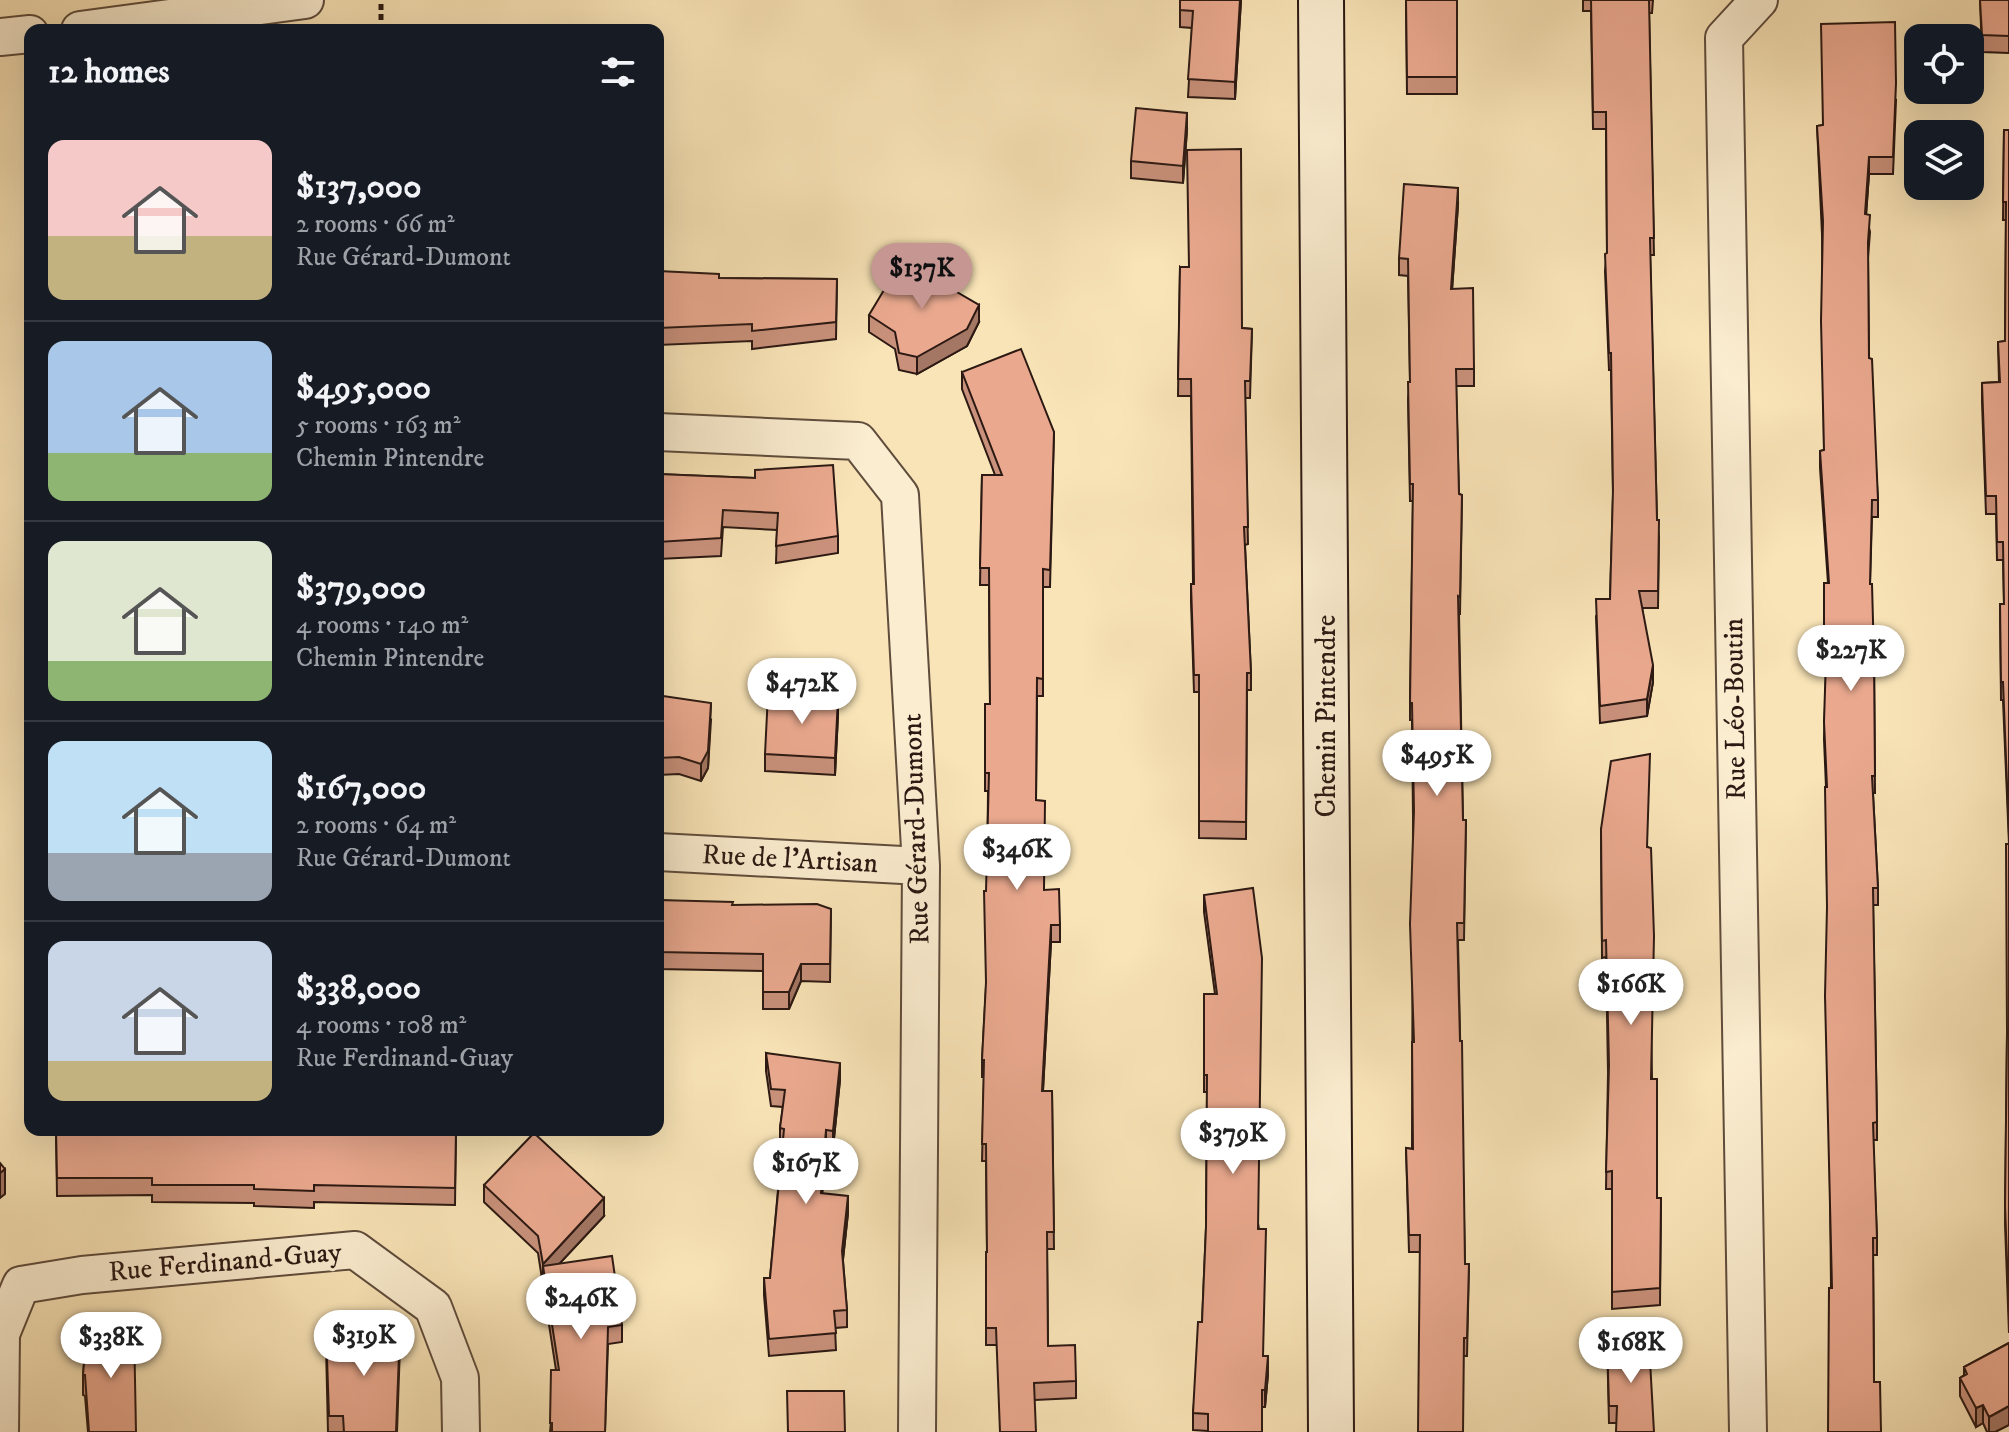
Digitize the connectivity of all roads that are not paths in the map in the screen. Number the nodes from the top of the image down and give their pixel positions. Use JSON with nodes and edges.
{"nodes":[{"id":1,"x":305,"y":0,"type":"edge"},
{"id":2,"x":1321,"y":0,"type":"edge"},
{"id":3,"x":1759,"y":0,"type":"edge"},
{"id":4,"x":125,"y":24,"type":"edge"},
{"id":5,"x":24,"y":35,"type":"edge"},
{"id":6,"x":0,"y":37,"type":"edge"},
{"id":7,"x":664,"y":432,"type":"edge"},
{"id":8,"x":664,"y":852,"type":"edge"},
{"id":9,"x":921,"y":866,"type":"junction"},
{"id":10,"x":0,"y":1432,"type":"edge"},
{"id":11,"x":461,"y":1432,"type":"edge"},
{"id":12,"x":917,"y":1432,"type":"edge"},
{"id":13,"x":1331,"y":1432,"type":"edge"},
{"id":14,"x":1748,"y":1432,"type":"edge"}],
"edges":[{"from":1,"to":4,"type":"street"},
{"from":2,"to":13,"type":"street","name":"Chemin Pintendre"},
{"from":3,"to":14,"type":"street","name":"Rue Léo-Boutin"},
{"from":5,"to":6,"type":"street"},
{"from":7,"to":9,"type":"street","name":"Rue Gérard-Dumont"},
{"from":8,"to":9,"type":"street","name":"Rue de l'Artisan"},
{"from":9,"to":12,"type":"street","name":"Rue Gérard-Dumont"},
{"from":10,"to":11,"type":"street","name":"Rue Ferdinand-Guay"}]}
